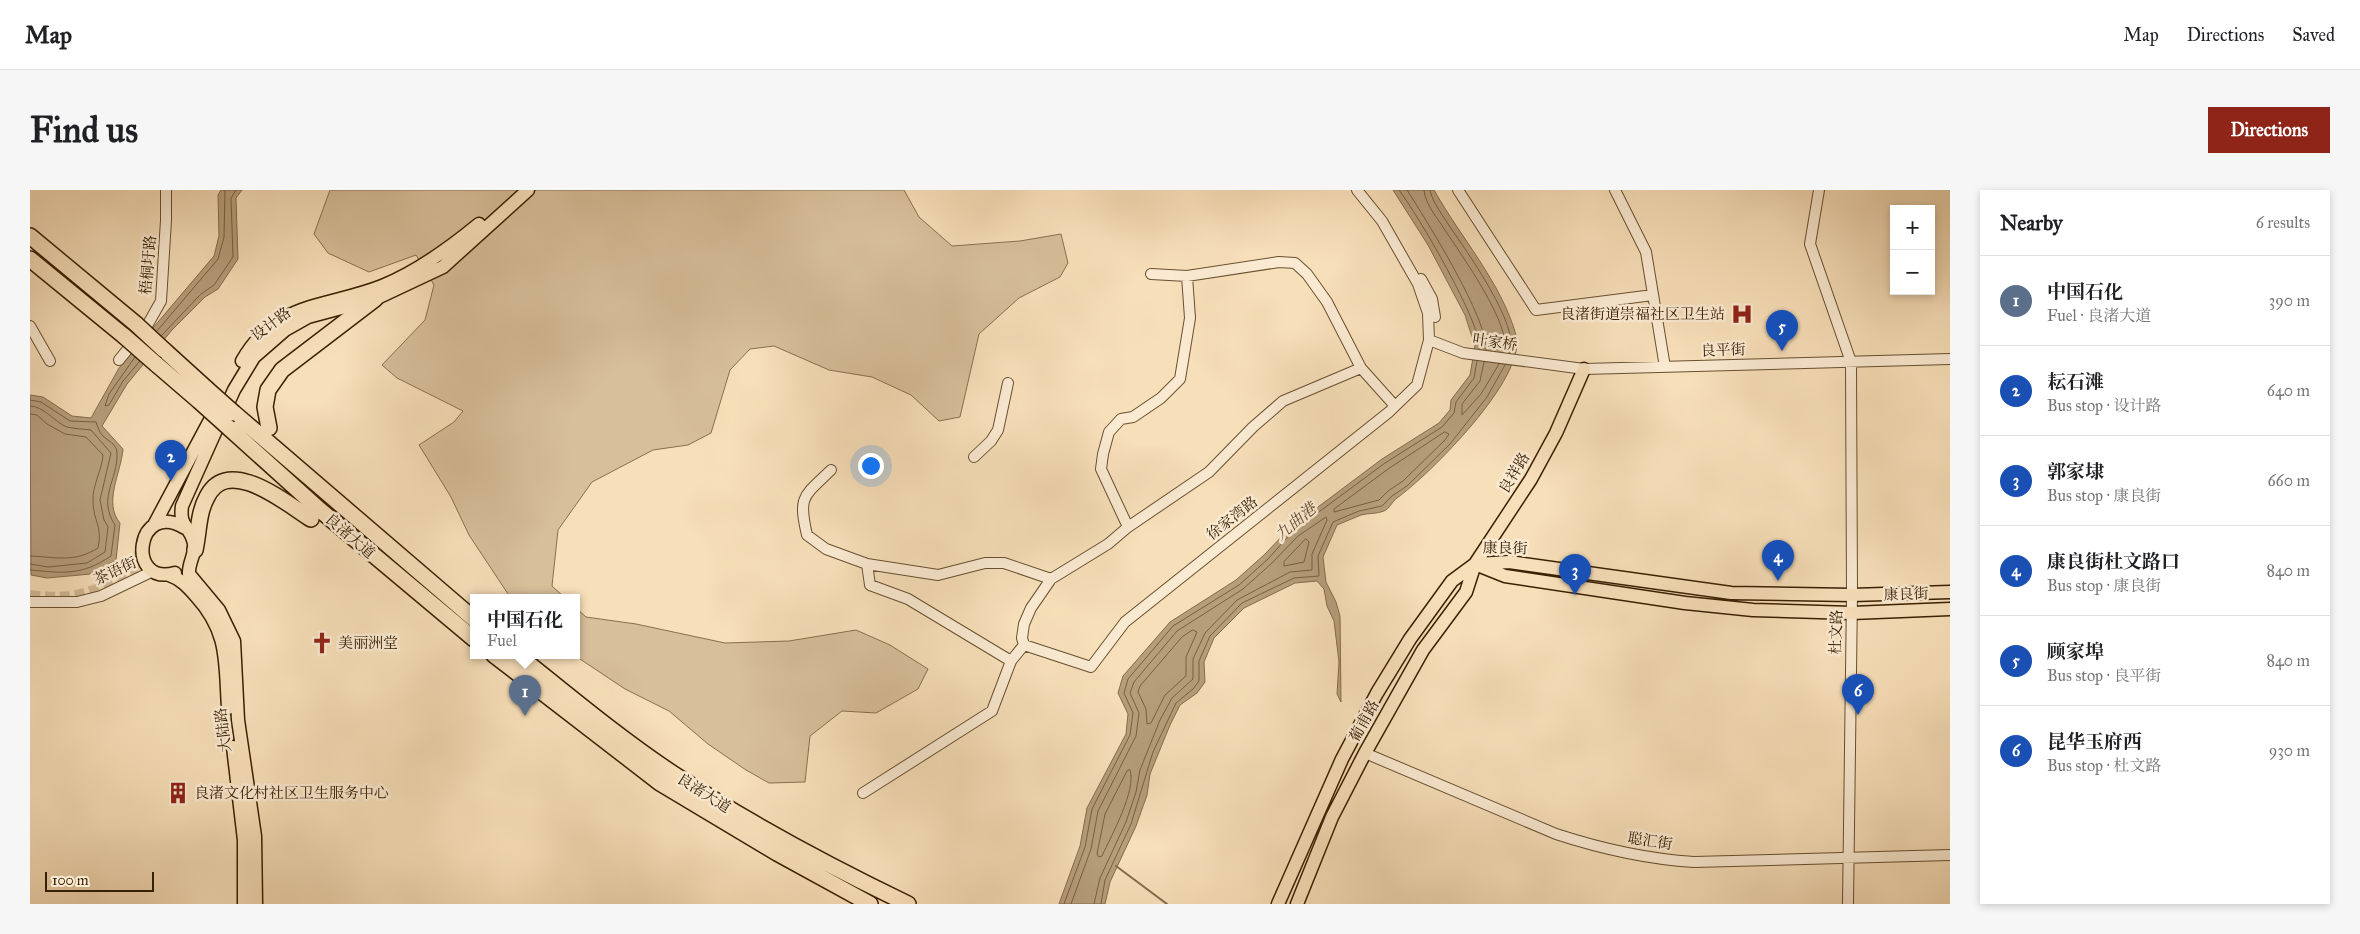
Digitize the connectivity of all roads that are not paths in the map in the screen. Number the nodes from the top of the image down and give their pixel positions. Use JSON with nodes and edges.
{"nodes":[{"id":1,"x":166,"y":190,"type":"edge"},
{"id":2,"x":519,"y":190,"type":"edge"},
{"id":3,"x":528,"y":190,"type":"edge"},
{"id":4,"x":1357,"y":190,"type":"edge"},
{"id":5,"x":1366,"y":190,"type":"edge"},
{"id":6,"x":1458,"y":190,"type":"edge"},
{"id":7,"x":1615,"y":190,"type":"edge"},
{"id":8,"x":1819,"y":190,"type":"edge"},
{"id":9,"x":30,"y":236,"type":"edge"},
{"id":10,"x":30,"y":259,"type":"edge"},
{"id":11,"x":1151,"y":274,"type":"dead end"},
{"id":12,"x":1188,"y":276,"type":"junction"},
{"id":13,"x":1653,"y":295,"type":"junction"},
{"id":14,"x":375,"y":298,"type":"junction"},
{"id":15,"x":30,"y":326,"type":"edge"},
{"id":16,"x":1429,"y":340,"type":"junction"},
{"id":17,"x":1950,"y":359,"type":"edge"},
{"id":18,"x":119,"y":360,"type":"dead end"},
{"id":19,"x":50,"y":361,"type":"dead end"},
{"id":20,"x":1851,"y":362,"type":"junction"},
{"id":21,"x":1558,"y":367,"type":"joint"},
{"id":22,"x":1665,"y":367,"type":"junction"},
{"id":23,"x":1361,"y":368,"type":"junction"},
{"id":24,"x":1584,"y":369,"type":"junction"},
{"id":25,"x":1008,"y":383,"type":"dead end"},
{"id":26,"x":203,"y":395,"type":"junction"},
{"id":27,"x":1395,"y":406,"type":"junction"},
{"id":28,"x":269,"y":428,"type":"dead end"},
{"id":29,"x":974,"y":457,"type":"dead end"},
{"id":30,"x":831,"y":470,"type":"dead end"},
{"id":31,"x":311,"y":519,"type":"dead end"},
{"id":32,"x":154,"y":525,"type":"junction"},
{"id":33,"x":1128,"y":527,"type":"junction"},
{"id":34,"x":185,"y":528,"type":"junction"},
{"id":35,"x":195,"y":550,"type":"junction"},
{"id":36,"x":867,"y":564,"type":"junction"},
{"id":37,"x":1475,"y":564,"type":"junction"},
{"id":38,"x":190,"y":566,"type":"junction"},
{"id":39,"x":153,"y":571,"type":"junction"},
{"id":40,"x":169,"y":575,"type":"junction"},
{"id":41,"x":1052,"y":579,"type":"junction"},
{"id":42,"x":1452,"y":581,"type":"joint"},
{"id":43,"x":1950,"y":592,"type":"edge"},
{"id":44,"x":1852,"y":595,"type":"junction"},
{"id":45,"x":30,"y":602,"type":"edge"},
{"id":46,"x":1950,"y":609,"type":"edge"},
{"id":47,"x":1852,"y":613,"type":"junction"},
{"id":48,"x":470,"y":616,"type":"edge"},
{"id":49,"x":470,"y":636,"type":"edge"},
{"id":50,"x":1024,"y":645,"type":"junction"},
{"id":51,"x":499,"y":659,"type":"edge"},
{"id":52,"x":523,"y":659,"type":"edge"},
{"id":53,"x":1011,"y":661,"type":"junction"},
{"id":54,"x":1365,"y":753,"type":"junction"},
{"id":55,"x":863,"y":793,"type":"dead end"},
{"id":56,"x":1950,"y":855,"type":"edge"},
{"id":57,"x":1849,"y":856,"type":"junction"},
{"id":58,"x":244,"y":904,"type":"edge"},
{"id":59,"x":256,"y":904,"type":"edge"},
{"id":60,"x":870,"y":904,"type":"edge"},
{"id":61,"x":908,"y":904,"type":"edge"},
{"id":62,"x":1278,"y":904,"type":"edge"},
{"id":63,"x":1297,"y":904,"type":"edge"},
{"id":64,"x":1848,"y":904,"type":"edge"}],
"edges":[{"from":1,"to":18,"type":"street","name":"梧桐圩路"},
{"from":2,"to":32,"type":"main road","name":"设计路"},
{"from":3,"to":14,"type":"main road","name":"设计路"},
{"from":4,"to":16,"type":"street","name":"徐家湾路"},
{"from":5,"to":16,"type":"street","name":"徐家湾路"},
{"from":6,"to":13,"type":"street"},
{"from":7,"to":13,"type":"street"},
{"from":8,"to":20,"type":"street","name":"杜文路"},
{"from":9,"to":26,"type":"highway","bridge":true},
{"from":10,"to":26,"type":"highway","bridge":true},
{"from":11,"to":12,"type":"street"},
{"from":12,"to":23,"type":"street"},
{"from":12,"to":33,"type":"street"},
{"from":13,"to":22,"type":"street"},
{"from":14,"to":28,"type":"highway"},
{"from":14,"to":34,"type":"main road","name":"设计路"},
{"from":15,"to":19,"type":"street"},
{"from":16,"to":21,"type":"street","name":"叶家桥"},
{"from":16,"to":27,"type":"street","name":"徐家湾路"},
{"from":17,"to":20,"type":"street","name":"良平街"},
{"from":20,"to":22,"type":"street","name":"良平街"},
{"from":20,"to":44,"type":"street","name":"杜文路"},
{"from":21,"to":24,"type":"street","name":"良平街"},
{"from":22,"to":24,"type":"street","name":"良平街"},
{"from":23,"to":27,"type":"street"},
{"from":23,"to":33,"type":"street"},
{"from":24,"to":37,"type":"main road","name":"良祥路"},
{"from":25,"to":29,"type":"street"},
{"from":26,"to":48,"type":"highway","name":"良渚大道","bridge":true},
{"from":26,"to":49,"type":"highway","name":"良渚大道","bridge":true},
{"from":27,"to":50,"type":"street","name":"徐家湾路"},
{"from":30,"to":36,"type":"street"},
{"from":31,"to":35,"type":"highway"},
{"from":32,"to":34,"type":"main road"},
{"from":32,"to":39,"type":"main road"},
{"from":33,"to":41,"type":"street"},
{"from":34,"to":35,"type":"main road","name":"设计路"},
{"from":35,"to":38,"type":"main road"},
{"from":36,"to":41,"type":"street"},
{"from":36,"to":53,"type":"street"},
{"from":37,"to":42,"type":"main road","name":"良祥路"},
{"from":37,"to":44,"type":"main road","name":"康良街"},
{"from":37,"to":47,"type":"main road","name":"康良街"},
{"from":37,"to":54,"type":"main road","name":"葡甫路"},
{"from":38,"to":40,"type":"main road"},
{"from":38,"to":59,"type":"main road","name":"大陆路"},
{"from":39,"to":40,"type":"main road"},
{"from":39,"to":45,"type":"street","name":"茶语街"},
{"from":40,"to":58,"type":"main road","name":"大陆路"},
{"from":41,"to":50,"type":"street"},
{"from":42,"to":62,"type":"main road","name":"葡甫路"},
{"from":43,"to":44,"type":"main road","name":"康良街"},
{"from":44,"to":47,"type":"street","name":"杜文路"},
{"from":46,"to":47,"type":"main road","name":"康良街"},
{"from":47,"to":57,"type":"street","name":"杜文路"},
{"from":50,"to":53,"type":"street"},
{"from":51,"to":60,"type":"highway","name":"良渚大道"},
{"from":52,"to":61,"type":"highway","name":"良渚大道"},
{"from":53,"to":55,"type":"street"},
{"from":54,"to":57,"type":"street","name":"聪汇街"},
{"from":54,"to":63,"type":"main road","name":"葡甫路"},
{"from":56,"to":57,"type":"street","name":"聪汇街"},
{"from":57,"to":64,"type":"street","name":"杜文路"}]}
